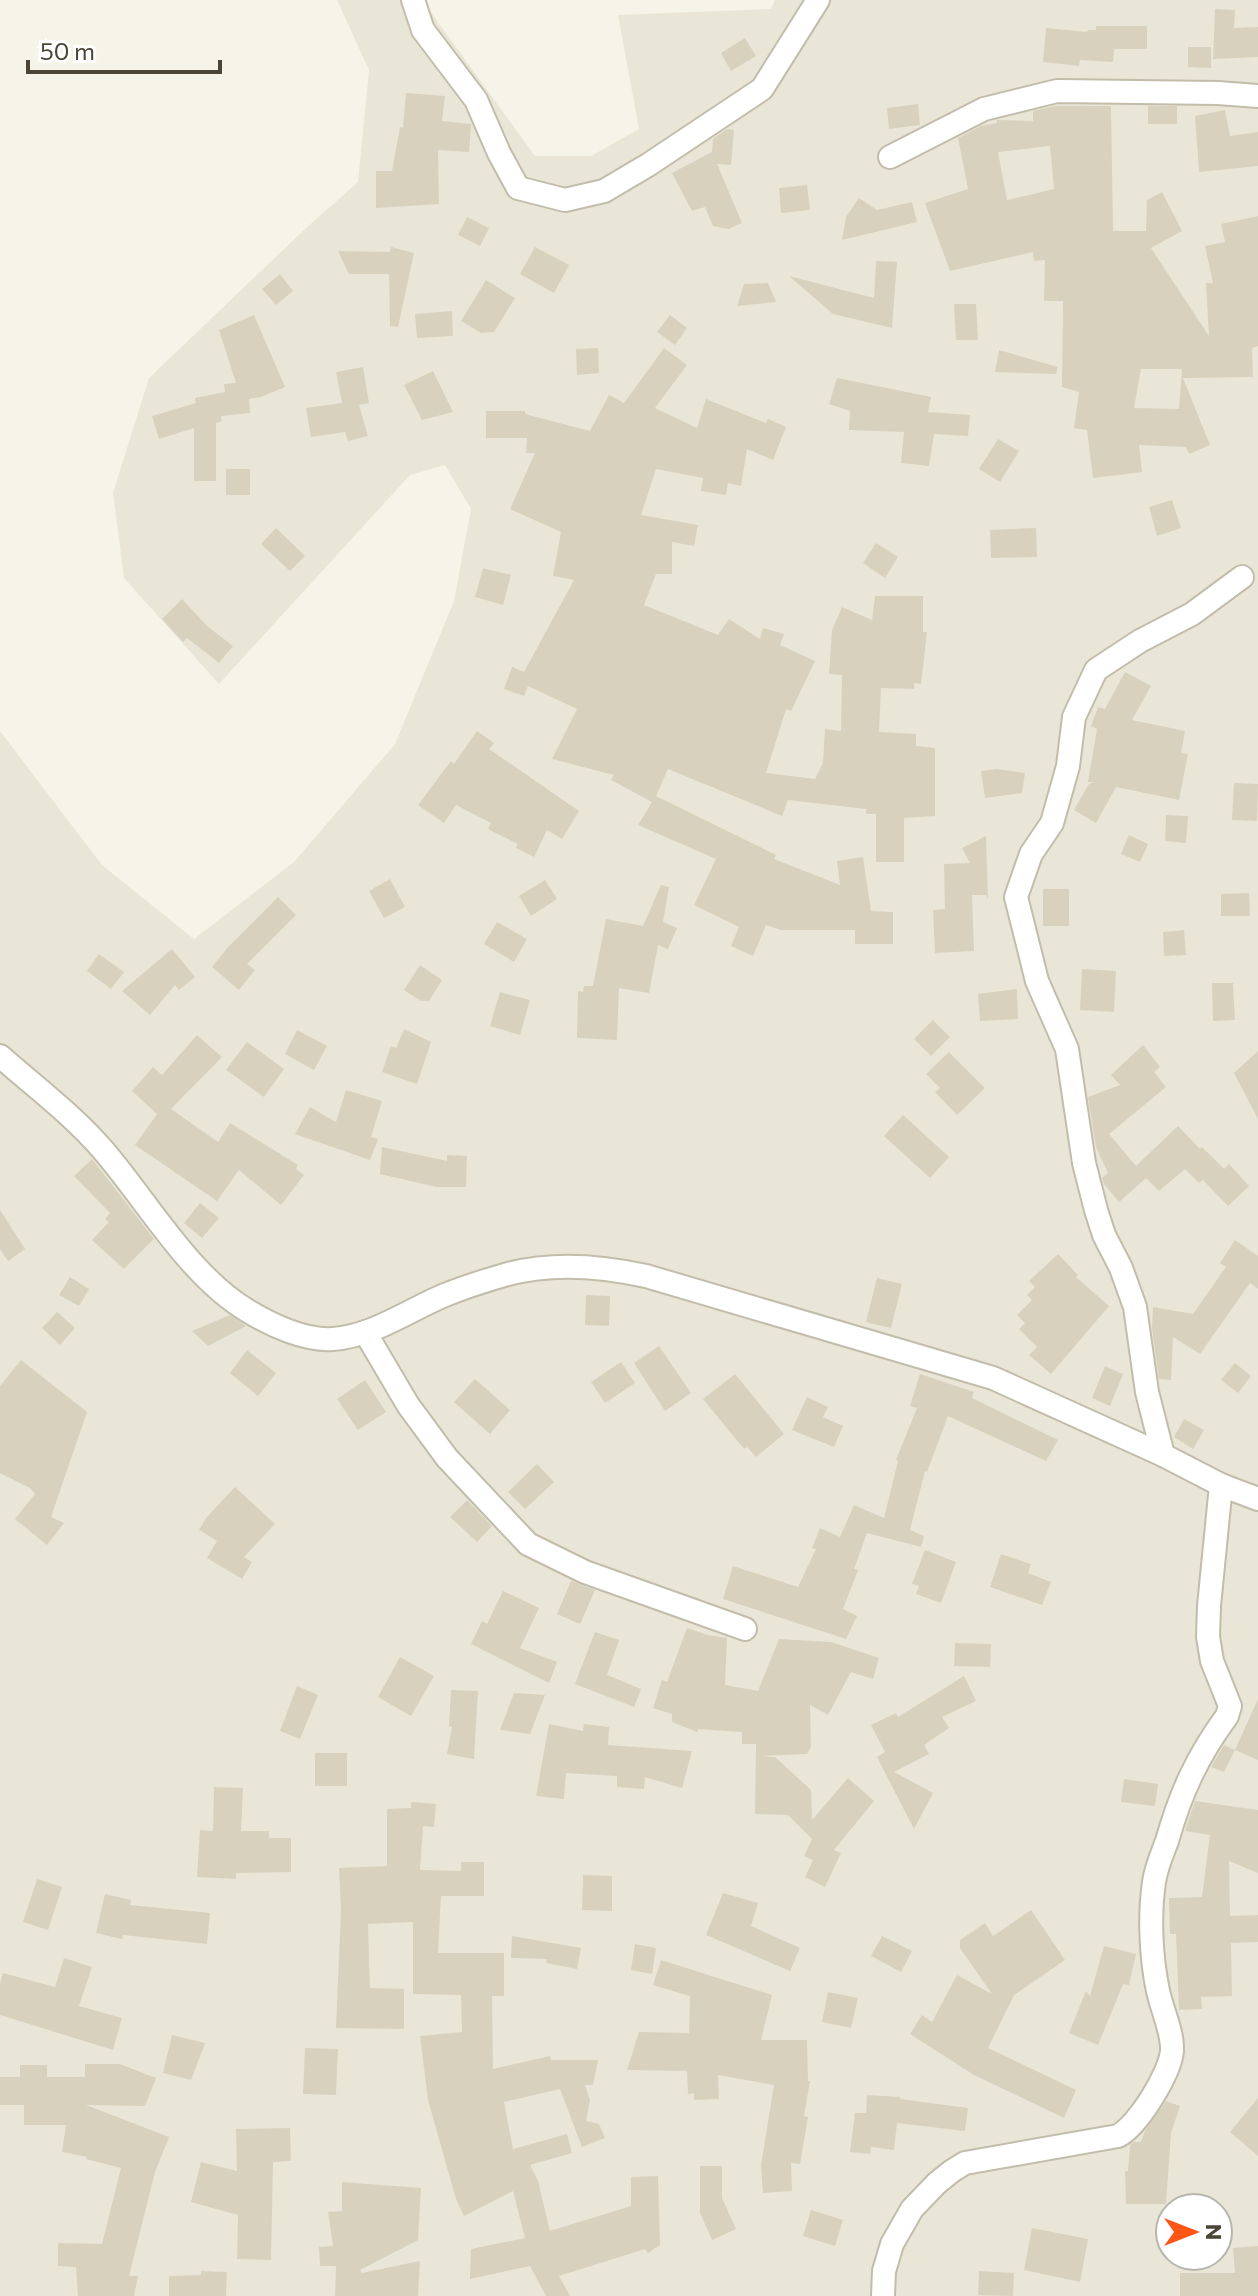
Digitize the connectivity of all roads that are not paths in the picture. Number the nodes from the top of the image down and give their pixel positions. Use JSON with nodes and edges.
{"nodes":[{"id":1,"x":413,"y":0,"type":"edge"},
{"id":2,"x":818,"y":0,"type":"edge"},
{"id":3,"x":1258,"y":96,"type":"edge"},
{"id":4,"x":890,"y":157,"type":"dead end"},
{"id":5,"x":1242,"y":577,"type":"dead end"},
{"id":6,"x":0,"y":1056,"type":"edge"},
{"id":7,"x":365,"y":1332,"type":"junction"},
{"id":8,"x":1163,"y":1455,"type":"junction"},
{"id":9,"x":1221,"y":1485,"type":"junction"},
{"id":10,"x":1258,"y":1499,"type":"edge"},
{"id":11,"x":745,"y":1629,"type":"dead end"},
{"id":12,"x":883,"y":2296,"type":"edge"}],
"edges":[{"from":1,"to":2,"type":"street"},
{"from":3,"to":4,"type":"street"},
{"from":5,"to":8,"type":"street"},
{"from":6,"to":7,"type":"street"},
{"from":7,"to":8,"type":"street"},
{"from":7,"to":11,"type":"street"},
{"from":8,"to":9,"type":"street"},
{"from":9,"to":10,"type":"street"},
{"from":9,"to":12,"type":"street"}]}
